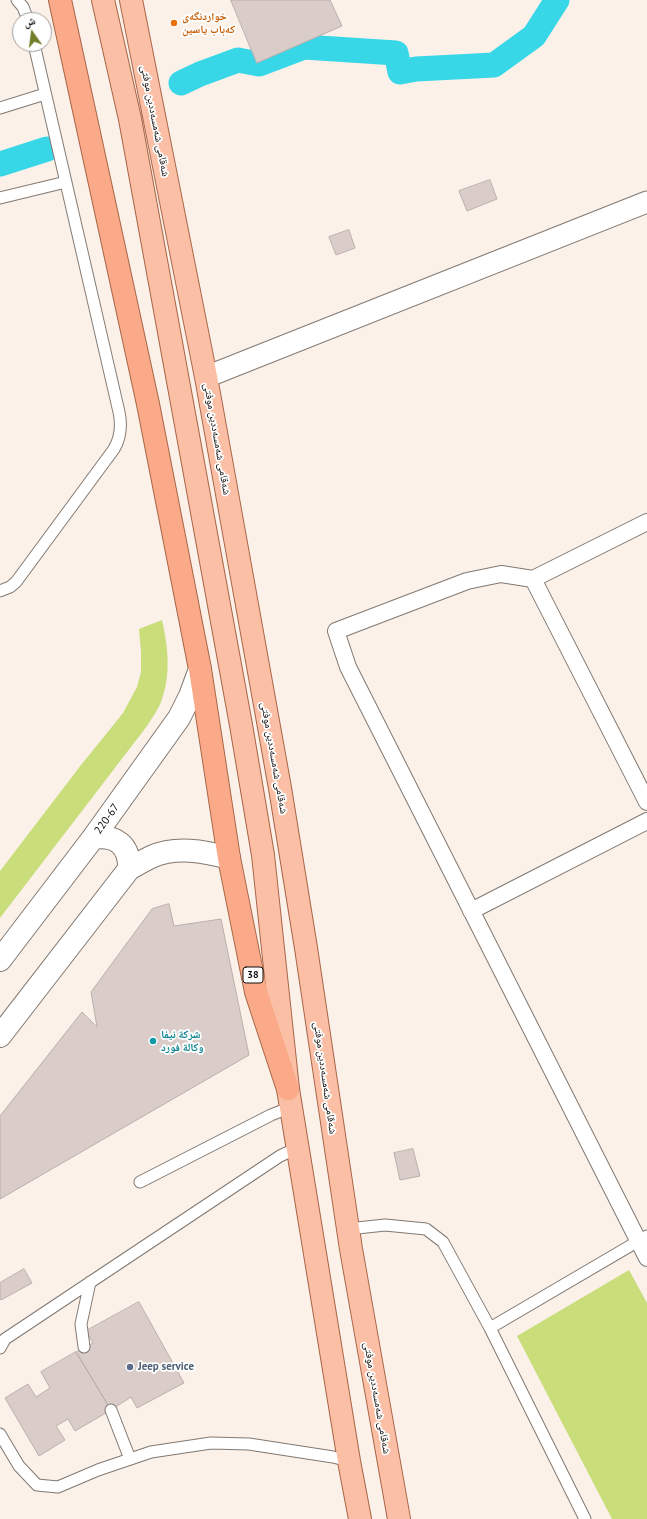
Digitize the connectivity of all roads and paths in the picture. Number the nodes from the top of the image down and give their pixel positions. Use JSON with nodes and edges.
{"nodes":[{"id":1,"x":17,"y":0,"type":"edge"},
{"id":2,"x":60,"y":0,"type":"edge"},
{"id":3,"x":104,"y":0,"type":"edge"},
{"id":4,"x":131,"y":0,"type":"edge"},
{"id":5,"x":25,"y":12,"type":"edge"},
{"id":6,"x":36,"y":52,"type":"edge"},
{"id":7,"x":45,"y":94,"type":"junction"},
{"id":8,"x":0,"y":108,"type":"edge"},
{"id":9,"x":66,"y":182,"type":"junction"},
{"id":10,"x":0,"y":198,"type":"edge"},
{"id":11,"x":647,"y":202,"type":"edge"},
{"id":12,"x":206,"y":377,"type":"junction"},
{"id":13,"x":647,"y":522,"type":"edge"},
{"id":14,"x":533,"y":579,"type":"junction"},
{"id":15,"x":0,"y":591,"type":"edge"},
{"id":16,"x":200,"y":669,"type":"junction"},
{"id":17,"x":647,"y":802,"type":"edge"},
{"id":18,"x":647,"y":821,"type":"edge"},
{"id":19,"x":94,"y":838,"type":"junction"},
{"id":20,"x":229,"y":858,"type":"junction"},
{"id":21,"x":129,"y":869,"type":"junction"},
{"id":22,"x":471,"y":910,"type":"junction"},
{"id":23,"x":0,"y":960,"type":"edge"},
{"id":24,"x":0,"y":1036,"type":"edge"},
{"id":25,"x":289,"y":1098,"type":"junction"},
{"id":26,"x":297,"y":1148,"type":"junction"},
{"id":27,"x":140,"y":1182,"type":"dead end"},
{"id":28,"x":348,"y":1228,"type":"junction"},
{"id":29,"x":642,"y":1239,"type":"edge"},
{"id":30,"x":647,"y":1258,"type":"edge"},
{"id":31,"x":90,"y":1282,"type":"junction"},
{"id":32,"x":490,"y":1328,"type":"junction"},
{"id":33,"x":84,"y":1347,"type":"dead end"},
{"id":34,"x":0,"y":1348,"type":"edge"},
{"id":35,"x":110,"y":1410,"type":"dead end"},
{"id":36,"x":0,"y":1434,"type":"edge"},
{"id":37,"x":130,"y":1459,"type":"junction"},
{"id":38,"x":349,"y":1461,"type":"junction"},
{"id":39,"x":360,"y":1519,"type":"edge"},
{"id":40,"x":399,"y":1519,"type":"edge"},
{"id":41,"x":585,"y":1519,"type":"edge"}],
"edges":[{"from":1,"to":5,"type":"lane"},
{"from":2,"to":16,"type":"highway"},
{"from":3,"to":25,"type":"main road"},
{"from":4,"to":12,"type":"main road","name":"شەقامی شەمسەددین موفتی"},
{"from":6,"to":7,"type":"lane"},
{"from":7,"to":8,"type":"lane"},
{"from":7,"to":9,"type":"lane"},
{"from":9,"to":10,"type":"lane"},
{"from":9,"to":15,"type":"lane"},
{"from":11,"to":12,"type":"street"},
{"from":12,"to":28,"type":"main road","name":"شەقامی شەمسەددین موفتی"},
{"from":13,"to":14,"type":"street"},
{"from":14,"to":17,"type":"street"},
{"from":14,"to":22,"type":"street"},
{"from":16,"to":19,"type":"street","name":"220-67"},
{"from":16,"to":20,"type":"highway"},
{"from":18,"to":22,"type":"street"},
{"from":19,"to":21,"type":"street"},
{"from":19,"to":23,"type":"street","name":"220-67"},
{"from":20,"to":21,"type":"street"},
{"from":20,"to":25,"type":"highway","number":"38"},
{"from":21,"to":24,"type":"street"},
{"from":22,"to":29,"type":"street"},
{"from":25,"to":26,"type":"main road"},
{"from":25,"to":27,"type":"lane"},
{"from":26,"to":31,"type":"lane"},
{"from":26,"to":38,"type":"main road"},
{"from":28,"to":32,"type":"lane"},
{"from":28,"to":40,"type":"main road","name":"شەقامی شەمسەددین موفتی"},
{"from":29,"to":30,"type":"street"},
{"from":29,"to":32,"type":"lane"},
{"from":31,"to":33,"type":"lane"},
{"from":31,"to":34,"type":"lane"},
{"from":32,"to":41,"type":"lane"},
{"from":35,"to":37,"type":"lane"},
{"from":36,"to":37,"type":"lane"},
{"from":37,"to":38,"type":"lane"},
{"from":38,"to":39,"type":"main road"}]}
